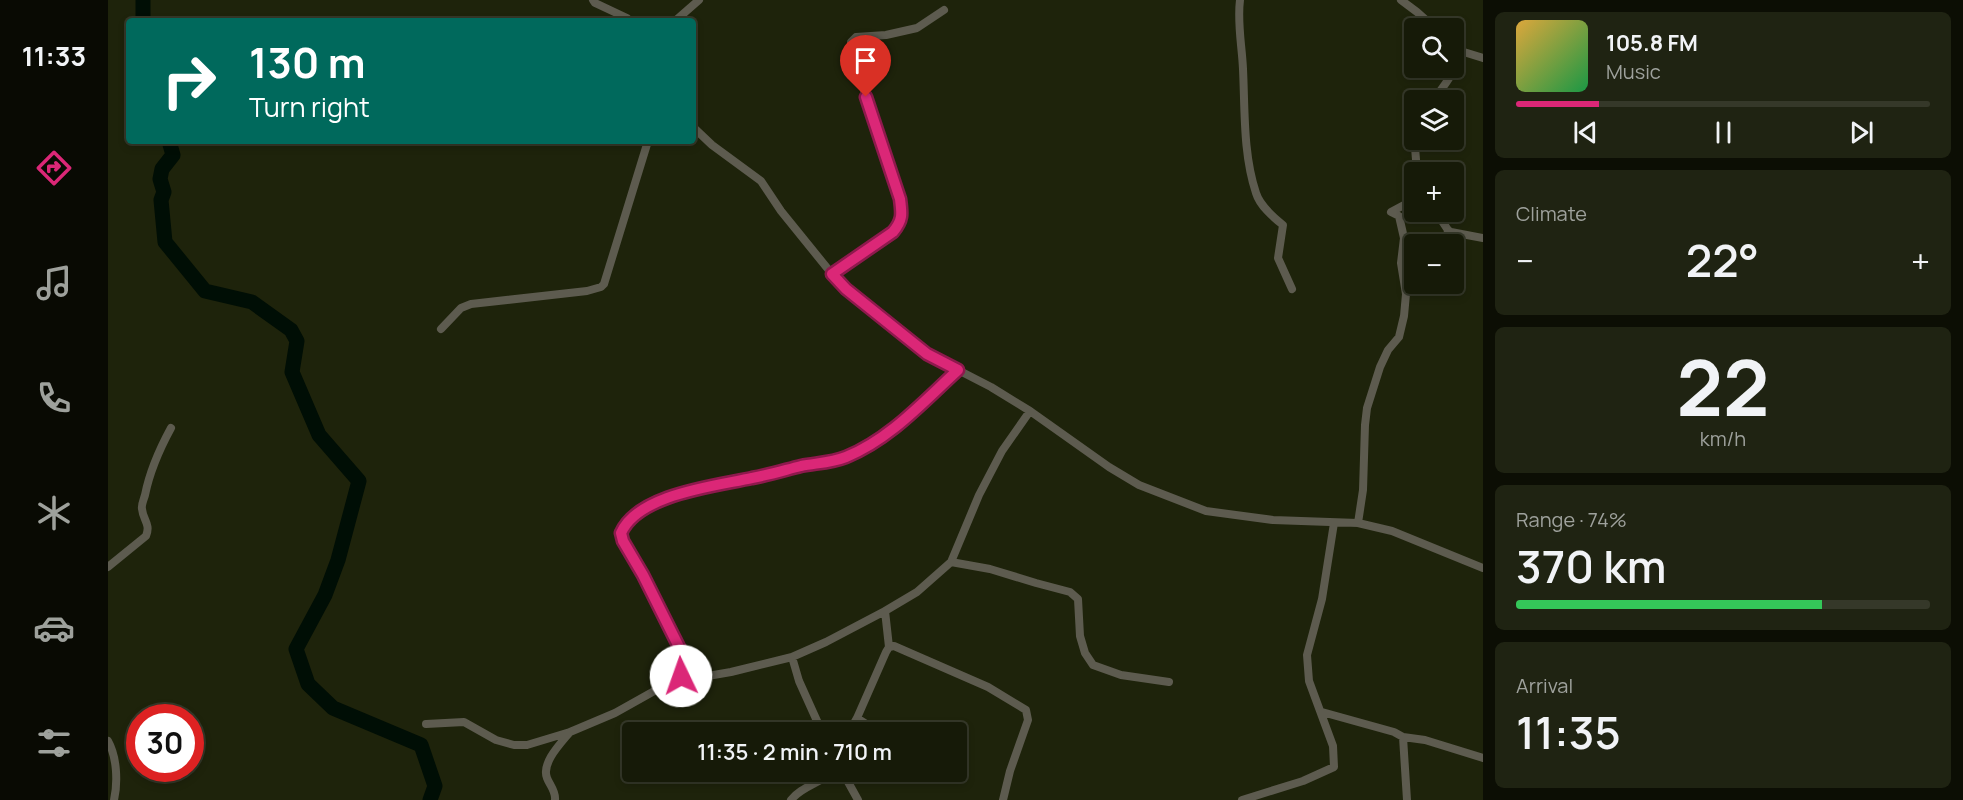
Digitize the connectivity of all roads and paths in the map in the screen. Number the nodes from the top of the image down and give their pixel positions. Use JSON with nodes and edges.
{"nodes":[{"id":1,"x":593,"y":0,"type":"edge"},
{"id":2,"x":699,"y":0,"type":"edge"},
{"id":3,"x":1240,"y":0,"type":"edge"},
{"id":4,"x":1401,"y":0,"type":"edge"},
{"id":5,"x":944,"y":10,"type":"dead end"},
{"id":6,"x":627,"y":18,"type":"edge"},
{"id":7,"x":678,"y":18,"type":"edge"},
{"id":8,"x":1424,"y":18,"type":"edge"},
{"id":9,"x":1464,"y":52,"type":"edge"},
{"id":10,"x":1483,"y":58,"type":"edge"},
{"id":11,"x":696,"y":130,"type":"edge"},
{"id":12,"x":647,"y":144,"type":"edge"},
{"id":13,"x":1404,"y":205,"type":"edge"},
{"id":14,"x":1443,"y":222,"type":"edge"},
{"id":15,"x":1448,"y":230,"type":"junction"},
{"id":16,"x":1447,"y":234,"type":"edge"},
{"id":17,"x":1483,"y":238,"type":"edge"},
{"id":18,"x":832,"y":274,"type":"junction"},
{"id":19,"x":1292,"y":289,"type":"dead end"},
{"id":20,"x":441,"y":329,"type":"dead end"},
{"id":21,"x":958,"y":370,"type":"junction"},
{"id":22,"x":1030,"y":411,"type":"junction"},
{"id":23,"x":171,"y":428,"type":"dead end"},
{"id":24,"x":1334,"y":523,"type":"junction"},
{"id":25,"x":1358,"y":523,"type":"junction"},
{"id":26,"x":951,"y":562,"type":"junction"},
{"id":27,"x":108,"y":567,"type":"edge"},
{"id":28,"x":1483,"y":568,"type":"edge"},
{"id":29,"x":885,"y":611,"type":"junction"},
{"id":30,"x":890,"y":647,"type":"junction"},
{"id":31,"x":792,"y":657,"type":"junction"},
{"id":32,"x":681,"y":676,"type":"junction"},
{"id":33,"x":1169,"y":682,"type":"dead end"},
{"id":34,"x":1322,"y":712,"type":"junction"},
{"id":35,"x":857,"y":718,"type":"junction"},
{"id":36,"x":817,"y":722,"type":"edge"},
{"id":37,"x":855,"y":722,"type":"edge"},
{"id":38,"x":863,"y":722,"type":"edge"},
{"id":39,"x":426,"y":724,"type":"dead end"},
{"id":40,"x":570,"y":732,"type":"junction"},
{"id":41,"x":1403,"y":737,"type":"junction"},
{"id":42,"x":108,"y":741,"type":"edge"},
{"id":43,"x":1483,"y":758,"type":"edge"},
{"id":44,"x":819,"y":782,"type":"edge"},
{"id":45,"x":848,"y":782,"type":"edge"},
{"id":46,"x":114,"y":800,"type":"edge"},
{"id":47,"x":555,"y":800,"type":"edge"},
{"id":48,"x":790,"y":800,"type":"edge"},
{"id":49,"x":858,"y":800,"type":"edge"},
{"id":50,"x":1003,"y":800,"type":"edge"},
{"id":51,"x":1242,"y":800,"type":"edge"},
{"id":52,"x":1407,"y":800,"type":"edge"}],
"edges":[{"from":1,"to":6,"type":"street"},
{"from":2,"to":7,"type":"street"},
{"from":3,"to":19,"type":"street"},
{"from":4,"to":8,"type":"street"},
{"from":5,"to":18,"type":"street"},
{"from":9,"to":10,"type":"street"},
{"from":11,"to":18,"type":"street"},
{"from":12,"to":20,"type":"street"},
{"from":13,"to":25,"type":"street"},
{"from":14,"to":15,"type":"street"},
{"from":15,"to":16,"type":"street"},
{"from":15,"to":17,"type":"street"},
{"from":18,"to":21,"type":"street"},
{"from":21,"to":22,"type":"street"},
{"from":21,"to":32,"type":"street"},
{"from":22,"to":24,"type":"street"},
{"from":22,"to":26,"type":"street"},
{"from":23,"to":27,"type":"street"},
{"from":24,"to":25,"type":"street"},
{"from":24,"to":34,"type":"street"},
{"from":25,"to":28,"type":"street"},
{"from":26,"to":29,"type":"street"},
{"from":26,"to":33,"type":"street"},
{"from":29,"to":30,"type":"street"},
{"from":29,"to":31,"type":"street"},
{"from":30,"to":35,"type":"street"},
{"from":30,"to":50,"type":"street"},
{"from":31,"to":32,"type":"street"},
{"from":31,"to":36,"type":"street"},
{"from":32,"to":40,"type":"street"},
{"from":34,"to":41,"type":"street"},
{"from":34,"to":51,"type":"street"},
{"from":35,"to":37,"type":"street"},
{"from":35,"to":38,"type":"street"},
{"from":39,"to":40,"type":"street"},
{"from":40,"to":47,"type":"street"},
{"from":41,"to":43,"type":"street"},
{"from":41,"to":52,"type":"street"},
{"from":42,"to":46,"type":"street"},
{"from":44,"to":48,"type":"street"},
{"from":45,"to":49,"type":"street"}]}
